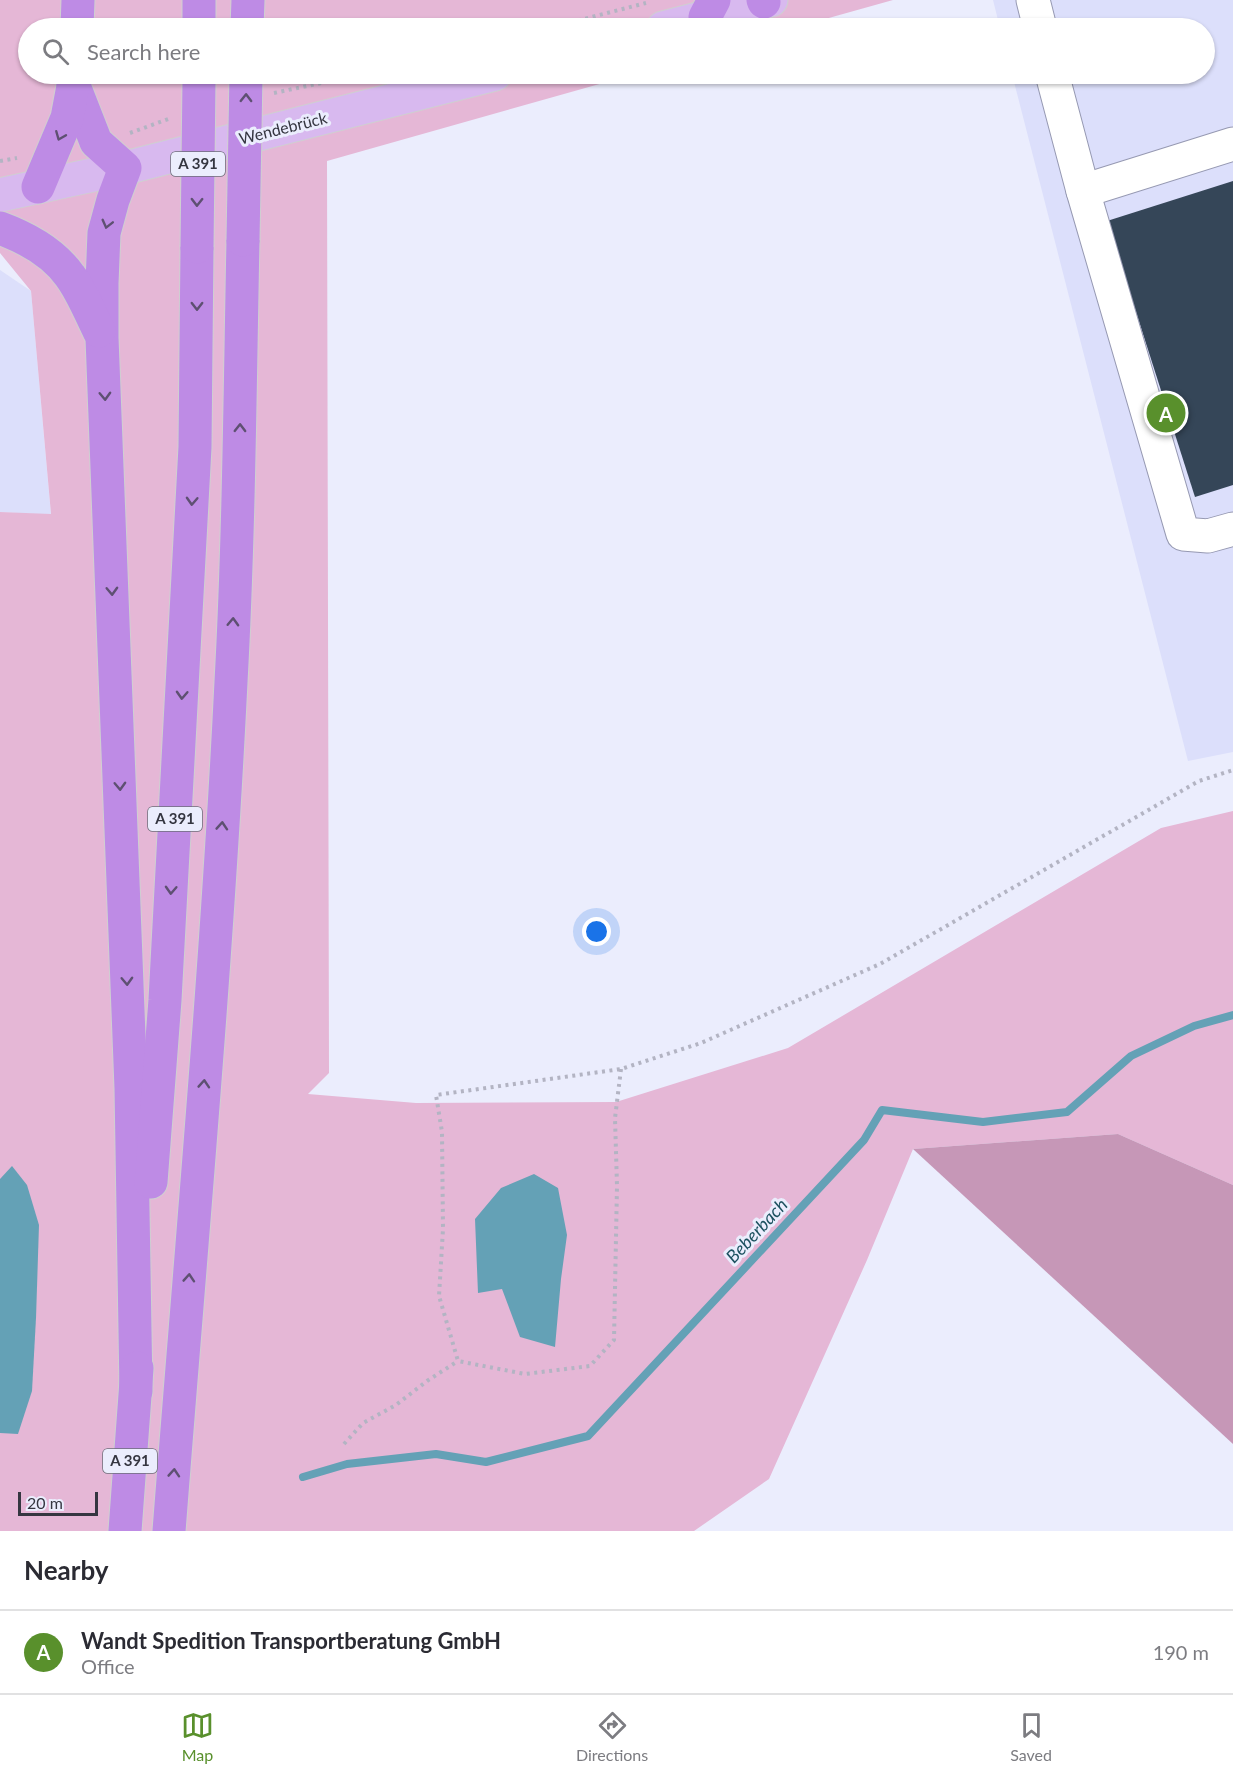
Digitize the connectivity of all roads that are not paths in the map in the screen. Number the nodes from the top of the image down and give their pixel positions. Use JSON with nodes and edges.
{"nodes":[{"id":1,"x":78,"y":0,"type":"edge"},
{"id":2,"x":199,"y":0,"type":"edge"},
{"id":3,"x":248,"y":0,"type":"edge"},
{"id":4,"x":766,"y":0,"type":"edge"},
{"id":5,"x":1033,"y":0,"type":"edge"},
{"id":6,"x":710,"y":9,"type":"edge"},
{"id":7,"x":77,"y":18,"type":"edge"},
{"id":8,"x":199,"y":18,"type":"edge"},
{"id":9,"x":247,"y":18,"type":"edge"},
{"id":10,"x":688,"y":18,"type":"edge"},
{"id":11,"x":1038,"y":18,"type":"edge"},
{"id":12,"x":73,"y":84,"type":"edge"},
{"id":13,"x":76,"y":84,"type":"edge"},
{"id":14,"x":199,"y":84,"type":"edge"},
{"id":15,"x":246,"y":84,"type":"edge"},
{"id":16,"x":456,"y":84,"type":"edge"},
{"id":17,"x":1055,"y":84,"type":"edge"},
{"id":18,"x":1233,"y":144,"type":"edge"},
{"id":19,"x":125,"y":168,"type":"junction"},
{"id":20,"x":38,"y":187,"type":"junction"},
{"id":21,"x":1083,"y":191,"type":"junction"},
{"id":22,"x":0,"y":195,"type":"edge"},
{"id":23,"x":0,"y":228,"type":"edge"},
{"id":24,"x":102,"y":338,"type":"junction"},
{"id":25,"x":1233,"y":529,"type":"edge"},
{"id":26,"x":136,"y":1390,"type":"junction"},
{"id":27,"x":125,"y":1531,"type":"edge"},
{"id":28,"x":169,"y":1531,"type":"edge"}],
"edges":[{"from":1,"to":7,"type":"highway"},
{"from":2,"to":8,"type":"highway"},
{"from":3,"to":9,"type":"highway"},
{"from":4,"to":6,"type":"main road"},
{"from":5,"to":11,"type":"lane"},
{"from":6,"to":10,"type":"main road"},
{"from":12,"to":20,"type":"highway","one_way":true},
{"from":13,"to":19,"type":"highway"},
{"from":14,"to":26,"type":"highway","number":"A 391","one_way":true,"bridge":true},
{"from":28,"to":15,"type":"highway","number":"A 391","one_way":true,"bridge":true},
{"from":16,"to":19,"type":"main road","name":"Wendebrück"},
{"from":17,"to":21,"type":"lane"},
{"from":18,"to":21,"type":"lane"},
{"from":19,"to":20,"type":"main road","name":"Wendebrück"},
{"from":19,"to":24,"type":"highway","one_way":true},
{"from":20,"to":22,"type":"main road","name":"Wendebrück"},
{"from":21,"to":25,"type":"lane"},
{"from":23,"to":24,"type":"highway"},
{"from":24,"to":26,"type":"highway","one_way":true},
{"from":26,"to":27,"type":"highway","number":"A 391"}]}
